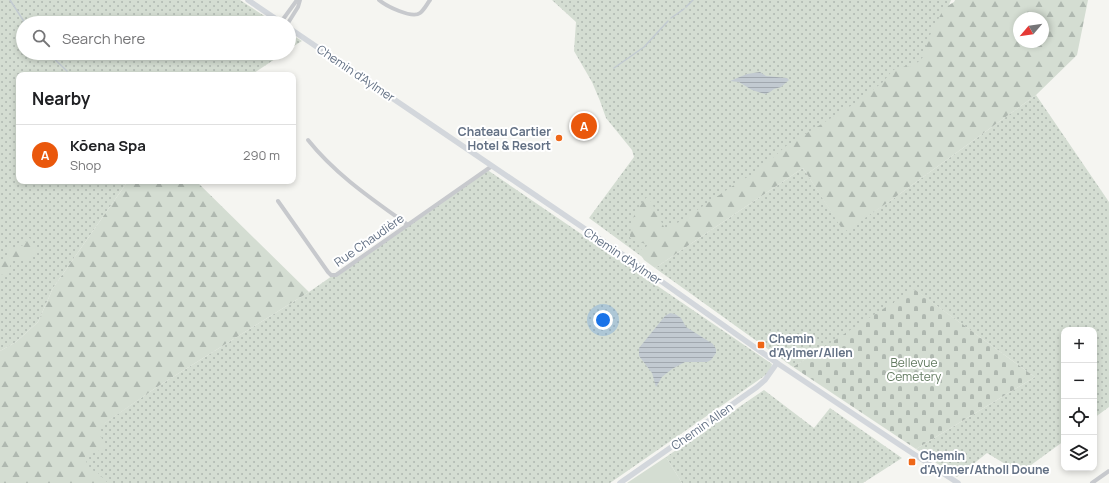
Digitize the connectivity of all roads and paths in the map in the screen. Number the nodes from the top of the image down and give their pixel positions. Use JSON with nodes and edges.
{"nodes":[{"id":1,"x":248,"y":0,"type":"edge"},
{"id":2,"x":298,"y":0,"type":"edge"},
{"id":3,"x":379,"y":0,"type":"edge"},
{"id":4,"x":430,"y":0,"type":"edge"},
{"id":5,"x":272,"y":16,"type":"edge"},
{"id":6,"x":286,"y":16,"type":"edge"},
{"id":7,"x":292,"y":16,"type":"edge"},
{"id":8,"x":296,"y":33,"type":"edge"},
{"id":9,"x":308,"y":140,"type":"dead end"},
{"id":10,"x":492,"y":166,"type":"junction"},
{"id":11,"x":278,"y":201,"type":"dead end"},
{"id":12,"x":408,"y":225,"type":"junction"},
{"id":13,"x":777,"y":362,"type":"junction"},
{"id":14,"x":1109,"y":471,"type":"edge"},
{"id":15,"x":956,"y":482,"type":"edge"},
{"id":16,"x":620,"y":483,"type":"edge"},
{"id":17,"x":1092,"y":483,"type":"edge"}],
"edges":[{"from":1,"to":5,"type":"main road"},
{"from":2,"to":6,"type":"street"},
{"from":2,"to":7,"type":"street"},
{"from":3,"to":4,"type":"street"},
{"from":8,"to":10,"type":"main road","name":"Chemin d'Aylmer"},
{"from":9,"to":12,"type":"street"},
{"from":10,"to":12,"type":"street","name":"Rue Chaudière"},
{"from":10,"to":13,"type":"main road","name":"Chemin d'Aylmer"},
{"from":11,"to":12,"type":"street","name":"Rue Chaudière"},
{"from":13,"to":15,"type":"main road","name":"Chemin d'Aylmer"},
{"from":13,"to":16,"type":"main road","name":"Chemin Allen"},
{"from":14,"to":17,"type":"street"}]}
